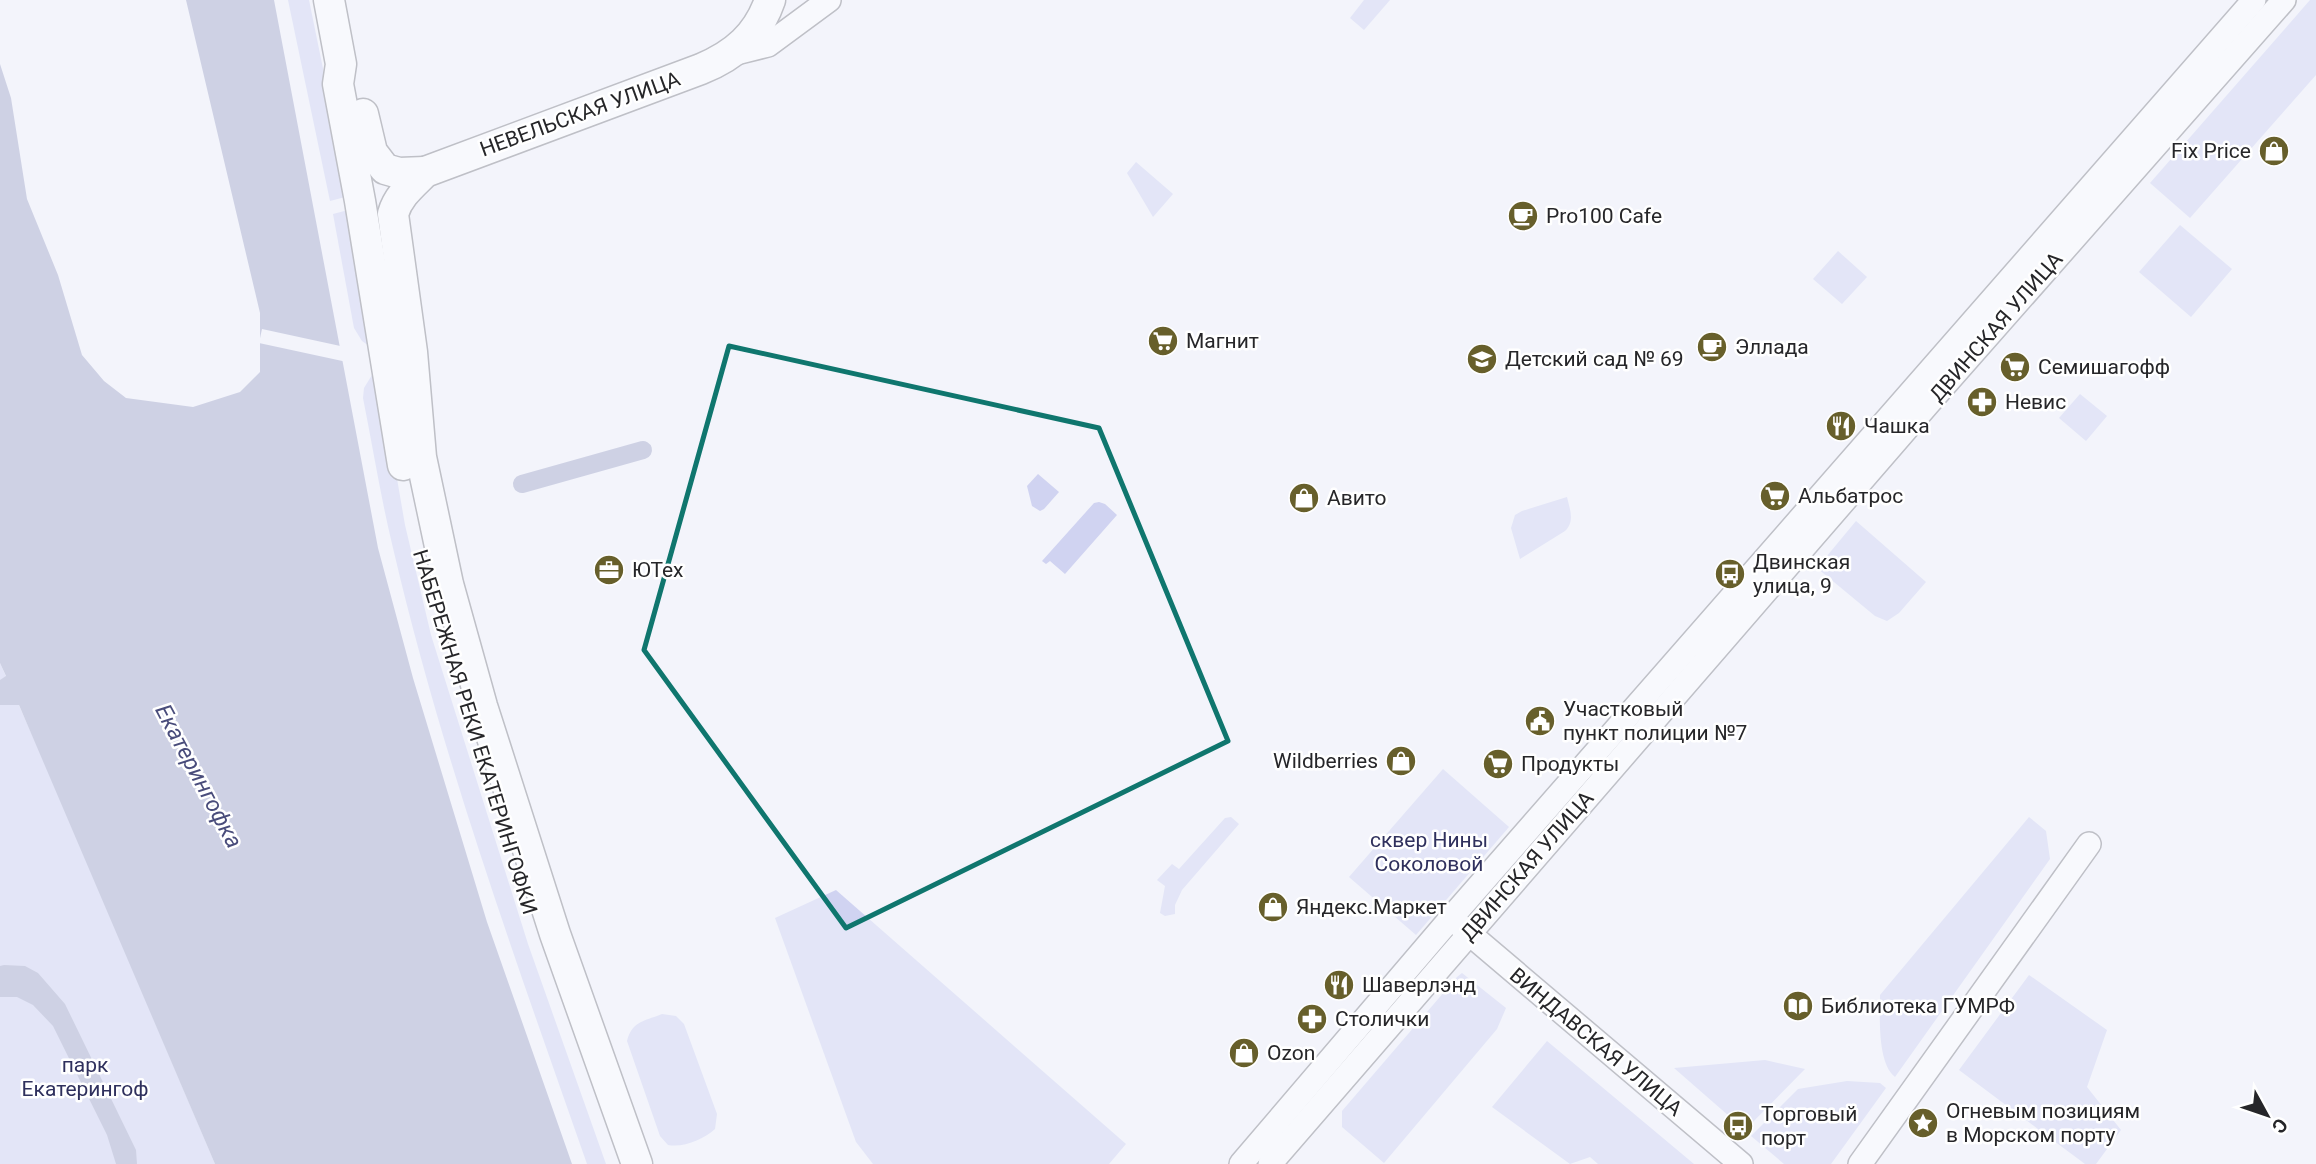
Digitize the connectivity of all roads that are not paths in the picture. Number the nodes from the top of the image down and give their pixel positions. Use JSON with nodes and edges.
{"nodes":[{"id":1,"x":329,"y":0,"type":"edge"},
{"id":2,"x":770,"y":0,"type":"edge"},
{"id":3,"x":829,"y":0,"type":"edge"},
{"id":4,"x":2254,"y":0,"type":"edge"},
{"id":5,"x":2284,"y":0,"type":"edge"},
{"id":6,"x":732,"y":54,"type":"junction"},
{"id":7,"x":341,"y":64,"type":"junction"},
{"id":8,"x":425,"y":172,"type":"junction"},
{"id":9,"x":394,"y":225,"type":"joint"},
{"id":10,"x":2089,"y":844,"type":"dead end"},
{"id":11,"x":1451,"y":918,"type":"junction"},
{"id":12,"x":1469,"y":934,"type":"junction"},
{"id":13,"x":618,"y":1164,"type":"edge"},
{"id":14,"x":637,"y":1164,"type":"edge"},
{"id":15,"x":1241,"y":1164,"type":"edge"},
{"id":16,"x":1269,"y":1164,"type":"edge"},
{"id":17,"x":1741,"y":1164,"type":"edge"},
{"id":18,"x":1860,"y":1164,"type":"edge"}],
"edges":[{"from":1,"to":7,"type":"main road","name":"НАБЕРЕЖНАЯ РЕКИ ЕКАТЕРИНГОФКИ"},
{"from":2,"to":6,"type":"main road","name":"НЕВЕЛЬСКАЯ УЛИЦА"},
{"from":3,"to":6,"type":"street"},
{"from":4,"to":11,"type":"street","name":"ДВИНСКАЯ УЛИЦА"},
{"from":5,"to":12,"type":"street","name":"ДВИНСКАЯ УЛИЦА"},
{"from":6,"to":8,"type":"main road","name":"НЕВЕЛЬСКАЯ УЛИЦА"},
{"from":7,"to":8,"type":"main road"},
{"from":7,"to":13,"type":"main road","name":"НАБЕРЕЖНАЯ РЕКИ ЕКАТЕРИНГОФКИ"},
{"from":8,"to":9,"type":"main road","name":"НЕВЕЛЬСКАЯ УЛИЦА"},
{"from":9,"to":14,"type":"main road","name":"НАБЕРЕЖНАЯ РЕКИ ЕКАТЕРИНГОФКИ"},
{"from":10,"to":18,"type":"street"},
{"from":11,"to":12,"type":"street","name":"ВИНДАВСКАЯ УЛИЦА"},
{"from":11,"to":15,"type":"street","name":"ДВИНСКАЯ УЛИЦА"},
{"from":12,"to":16,"type":"street","name":"ДВИНСКАЯ УЛИЦА"},
{"from":12,"to":17,"type":"street","name":"ВИНДАВСКАЯ УЛИЦА"}]}
